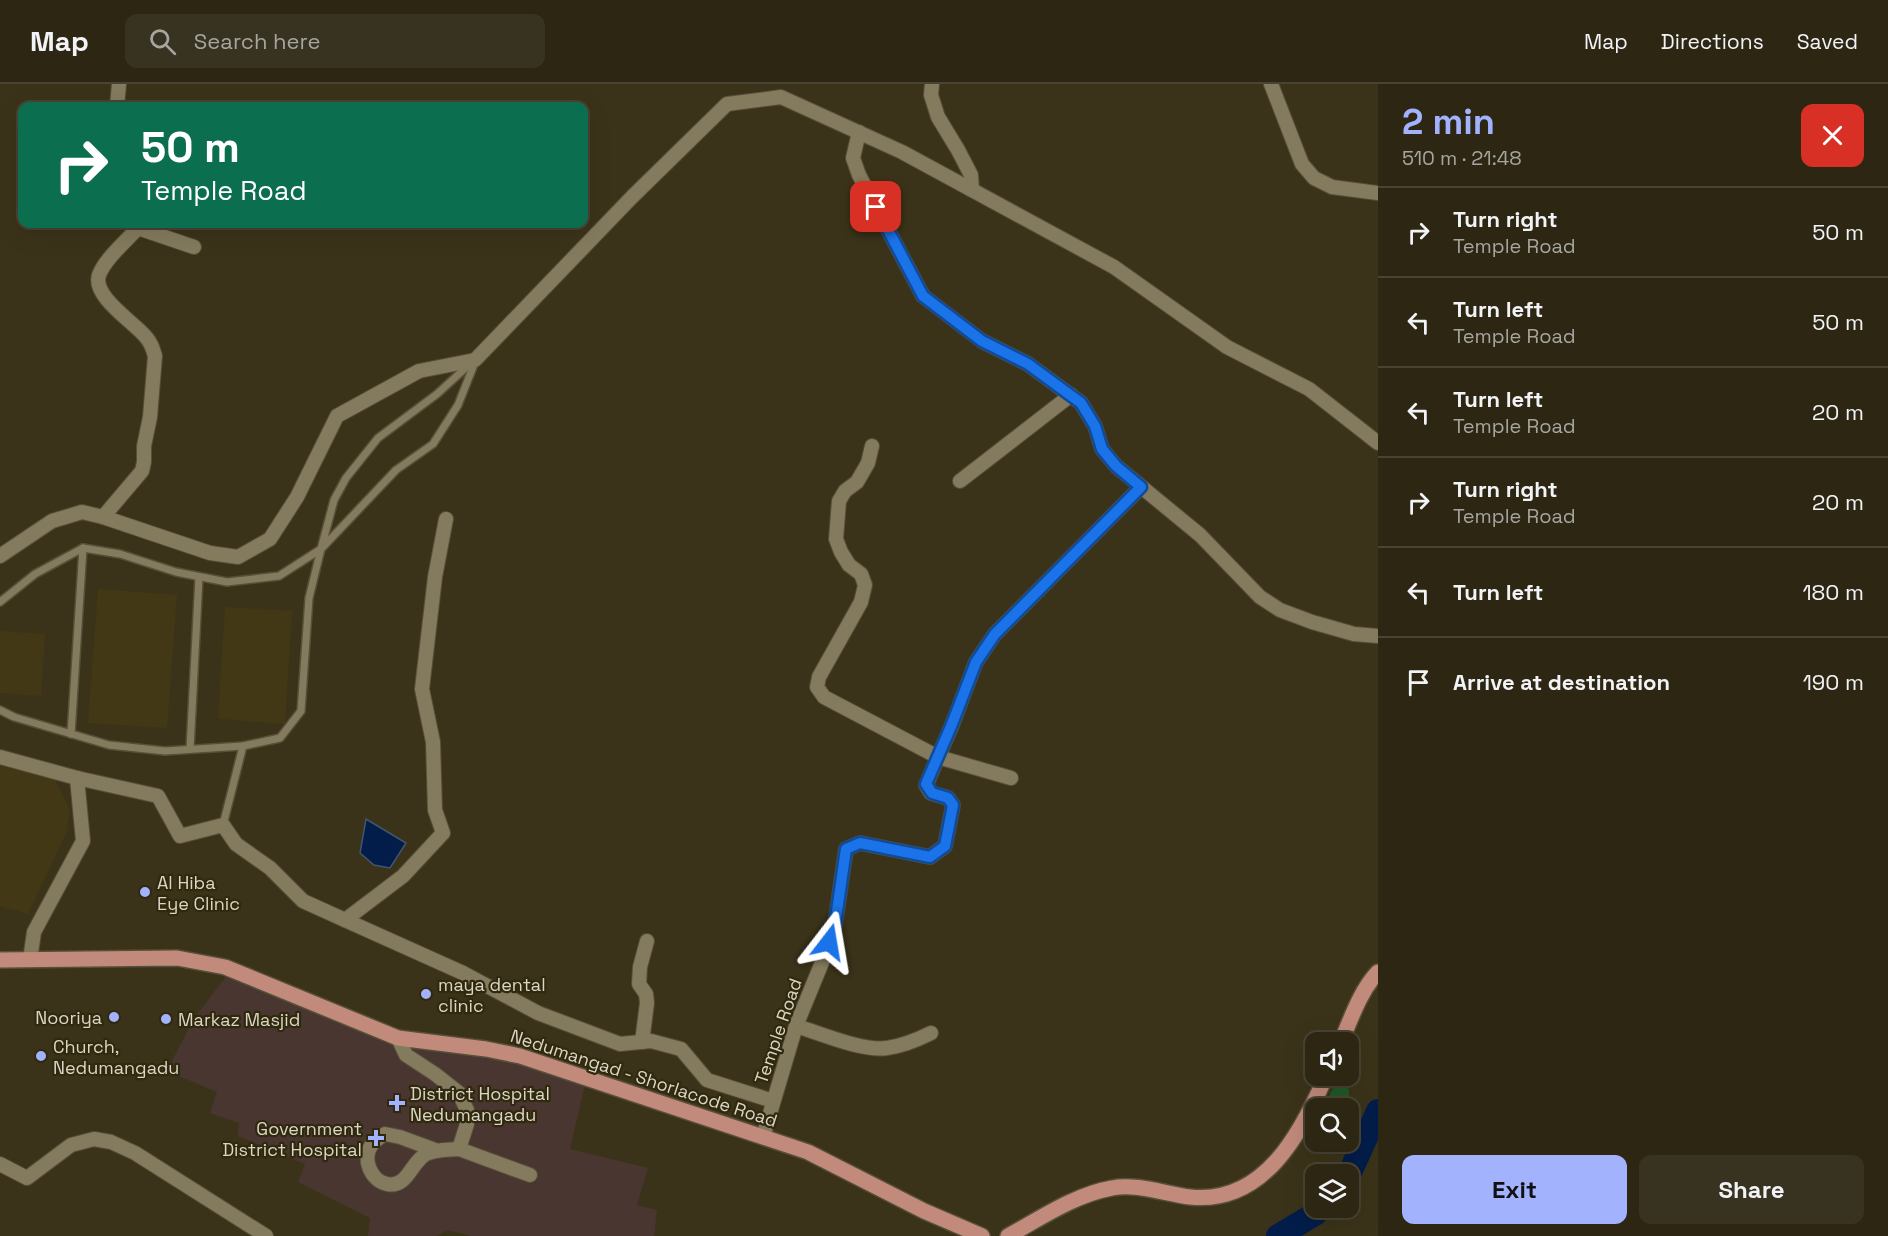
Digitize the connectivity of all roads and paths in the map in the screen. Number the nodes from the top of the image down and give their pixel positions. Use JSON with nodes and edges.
{"nodes":[{"id":1,"x":119,"y":84,"type":"edge"},
{"id":2,"x":933,"y":84,"type":"edge"},
{"id":3,"x":1271,"y":84,"type":"edge"},
{"id":4,"x":781,"y":91,"type":"edge"},
{"id":5,"x":117,"y":102,"type":"edge"},
{"id":6,"x":859,"y":132,"type":"junction"},
{"id":7,"x":972,"y":190,"type":"junction"},
{"id":8,"x":1378,"y":194,"type":"edge"},
{"id":9,"x":134,"y":228,"type":"edge"},
{"id":10,"x":142,"y":228,"type":"edge"},
{"id":11,"x":194,"y":247,"type":"dead end"},
{"id":12,"x":475,"y":360,"type":"junction"},
{"id":13,"x":1071,"y":395,"type":"junction"},
{"id":14,"x":1378,"y":443,"type":"edge"},
{"id":15,"x":872,"y":446,"type":"dead end"},
{"id":16,"x":960,"y":481,"type":"dead end"},
{"id":17,"x":1141,"y":487,"type":"junction"},
{"id":18,"x":103,"y":517,"type":"junction"},
{"id":19,"x":446,"y":519,"type":"dead end"},
{"id":20,"x":83,"y":548,"type":"junction"},
{"id":21,"x":321,"y":549,"type":"junction"},
{"id":22,"x":0,"y":556,"type":"edge"},
{"id":23,"x":199,"y":577,"type":"junction"},
{"id":24,"x":0,"y":602,"type":"edge"},
{"id":25,"x":1378,"y":636,"type":"edge"},
{"id":26,"x":0,"y":710,"type":"edge"},
{"id":27,"x":71,"y":734,"type":"junction"},
{"id":28,"x":243,"y":746,"type":"junction"},
{"id":29,"x":190,"y":749,"type":"junction"},
{"id":30,"x":0,"y":757,"type":"edge"},
{"id":31,"x":938,"y":757,"type":"junction"},
{"id":32,"x":77,"y":778,"type":"junction"},
{"id":33,"x":1011,"y":778,"type":"dead end"},
{"id":34,"x":223,"y":825,"type":"junction"},
{"id":35,"x":345,"y":920,"type":"junction"},
{"id":36,"x":647,"y":941,"type":"dead end"},
{"id":37,"x":0,"y":960,"type":"edge"},
{"id":38,"x":30,"y":960,"type":"junction"},
{"id":39,"x":1378,"y":972,"type":"edge"},
{"id":40,"x":796,"y":1026,"type":"junction"},
{"id":41,"x":1345,"y":1032,"type":"edge"},
{"id":42,"x":931,"y":1033,"type":"dead end"},
{"id":43,"x":398,"y":1038,"type":"junction"},
{"id":44,"x":642,"y":1042,"type":"junction"},
{"id":45,"x":1322,"y":1086,"type":"edge"},
{"id":46,"x":773,"y":1101,"type":"junction"},
{"id":47,"x":763,"y":1137,"type":"junction"},
{"id":48,"x":459,"y":1149,"type":"junction"},
{"id":49,"x":438,"y":1150,"type":"junction"},
{"id":50,"x":0,"y":1164,"type":"edge"},
{"id":51,"x":530,"y":1175,"type":"dead end"},
{"id":52,"x":263,"y":1235,"type":"edge"},
{"id":53,"x":982,"y":1236,"type":"edge"},
{"id":54,"x":1008,"y":1236,"type":"edge"}],
"edges":[{"from":1,"to":5,"type":"street"},
{"from":2,"to":7,"type":"street"},
{"from":3,"to":8,"type":"street"},
{"from":4,"to":6,"type":"street"},
{"from":4,"to":12,"type":"street"},
{"from":6,"to":7,"type":"street"},
{"from":6,"to":13,"type":"street"},
{"from":7,"to":14,"type":"street"},
{"from":9,"to":18,"type":"street"},
{"from":10,"to":11,"type":"street"},
{"from":12,"to":18,"type":"street"},
{"from":12,"to":21,"type":"lane"},
{"from":12,"to":21,"type":"lane"},
{"from":13,"to":16,"type":"street"},
{"from":13,"to":17,"type":"street"},
{"from":15,"to":31,"type":"street"},
{"from":17,"to":25,"type":"street"},
{"from":17,"to":31,"type":"street","name":"Temple Road"},
{"from":18,"to":22,"type":"street"},
{"from":19,"to":35,"type":"street"},
{"from":20,"to":23,"type":"lane"},
{"from":20,"to":24,"type":"lane"},
{"from":20,"to":27,"type":"lane"},
{"from":21,"to":23,"type":"lane"},
{"from":21,"to":28,"type":"lane"},
{"from":23,"to":29,"type":"lane"},
{"from":26,"to":27,"type":"lane"},
{"from":27,"to":29,"type":"lane"},
{"from":28,"to":29,"type":"lane"},
{"from":28,"to":34,"type":"lane"},
{"from":30,"to":32,"type":"street"},
{"from":31,"to":33,"type":"street"},
{"from":31,"to":40,"type":"street","name":"Temple Road"},
{"from":32,"to":34,"type":"street"},
{"from":32,"to":38,"type":"street"},
{"from":34,"to":35,"type":"street"},
{"from":35,"to":44,"type":"street"},
{"from":36,"to":44,"type":"street"},
{"from":37,"to":38,"type":"main road","name":"Nedumangad - Shorlacode Road"},
{"from":38,"to":43,"type":"main road","name":"Nedumangad - Shorlacode Road"},
{"from":39,"to":41,"type":"main road"},
{"from":40,"to":42,"type":"street"},
{"from":40,"to":46,"type":"street","name":"Temple Road"},
{"from":43,"to":47,"type":"main road","name":"Nedumangad - Shorlacode Road"},
{"from":43,"to":48,"type":"street"},
{"from":44,"to":46,"type":"street"},
{"from":45,"to":54,"type":"main road"},
{"from":46,"to":47,"type":"street","name":"Temple Road"},
{"from":47,"to":53,"type":"main road","name":"Nedumangad - Shorlacode Road"},
{"from":48,"to":49,"type":"street"},
{"from":48,"to":51,"type":"street"},
{"from":49,"to":49,"type":"street"},
{"from":50,"to":52,"type":"street"}]}
